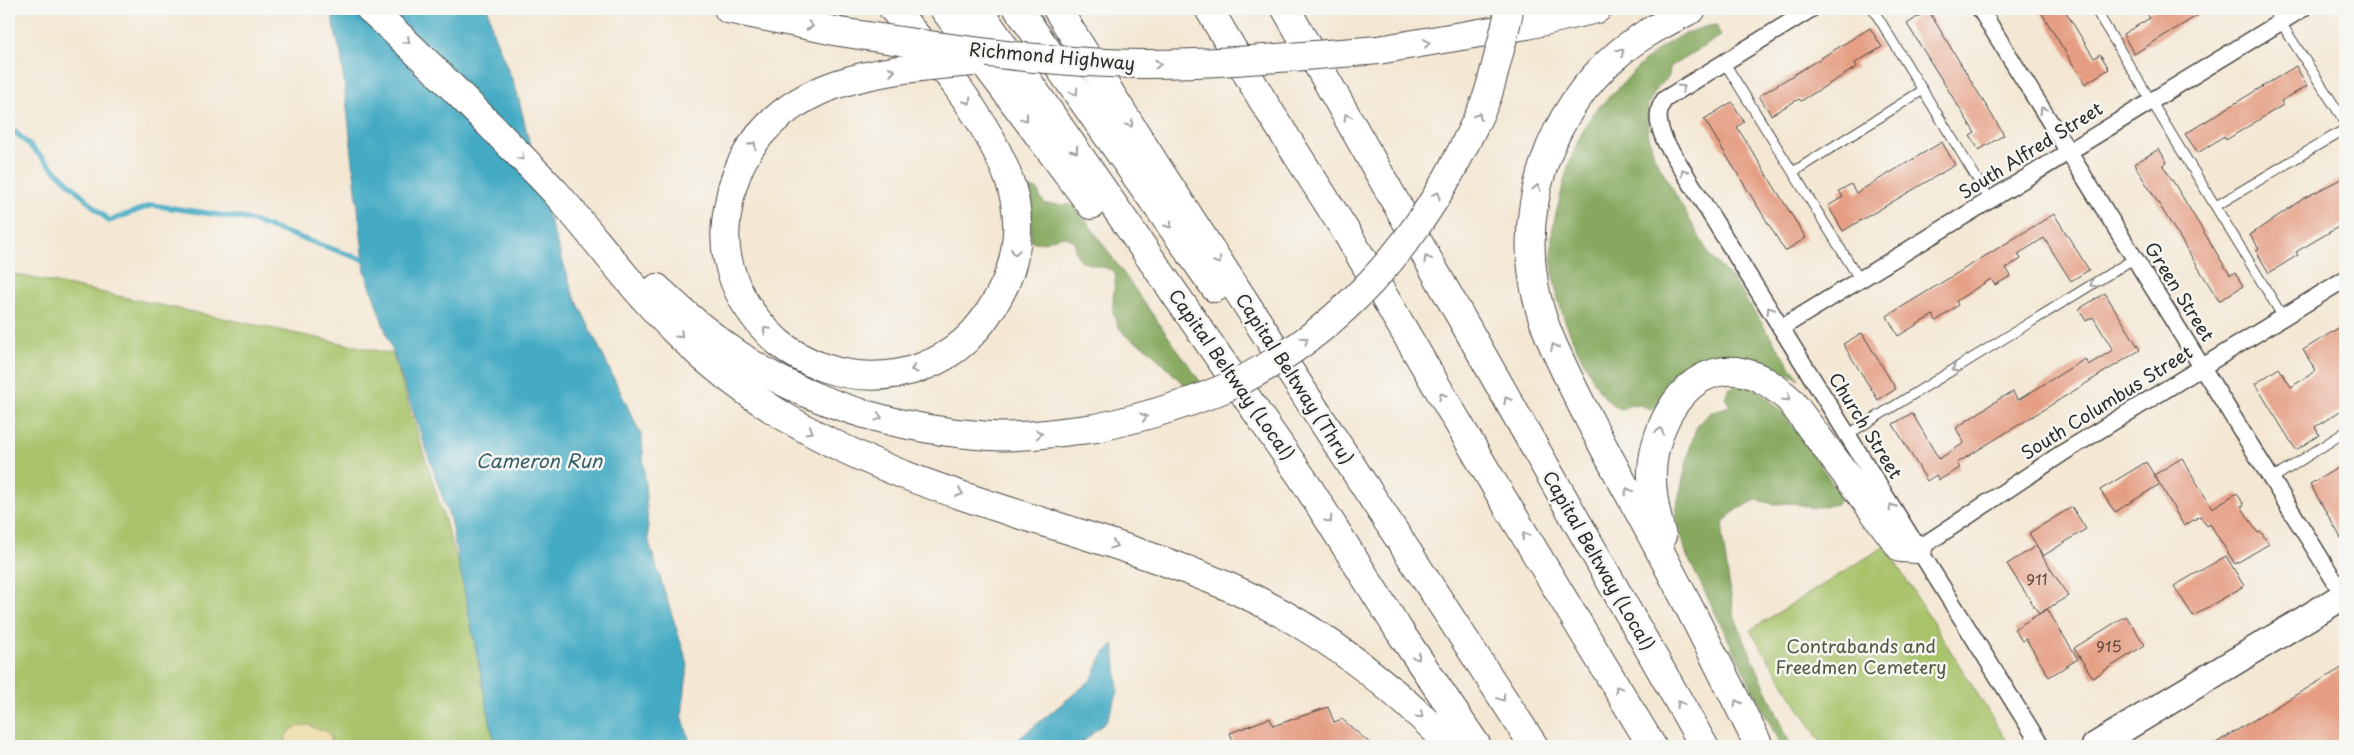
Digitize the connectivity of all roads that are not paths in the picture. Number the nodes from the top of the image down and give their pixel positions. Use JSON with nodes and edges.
{"nodes":[{"id":1,"x":370,"y":9,"type":"edge"},
{"id":2,"x":728,"y":9,"type":"edge"},
{"id":3,"x":893,"y":9,"type":"edge"},
{"id":4,"x":944,"y":9,"type":"edge"},
{"id":5,"x":978,"y":9,"type":"edge"},
{"id":6,"x":1018,"y":9,"type":"edge"},
{"id":7,"x":1057,"y":9,"type":"edge"},
{"id":8,"x":1209,"y":9,"type":"edge"},
{"id":9,"x":1230,"y":9,"type":"edge"},
{"id":10,"x":1286,"y":9,"type":"edge"},
{"id":11,"x":1509,"y":9,"type":"edge"},
{"id":12,"x":1597,"y":9,"type":"edge"},
{"id":13,"x":1692,"y":9,"type":"edge"},
{"id":14,"x":1812,"y":9,"type":"edge"},
{"id":15,"x":1873,"y":9,"type":"edge"},
{"id":16,"x":1980,"y":9,"type":"edge"},
{"id":17,"x":2095,"y":9,"type":"edge"},
{"id":18,"x":2302,"y":9,"type":"edge"},
{"id":19,"x":2276,"y":15,"type":"edge"},
{"id":20,"x":1022,"y":58,"type":"junction"},
{"id":21,"x":1724,"y":62,"type":"junction"},
{"id":22,"x":1923,"y":90,"type":"junction"},
{"id":23,"x":2152,"y":100,"type":"junction"},
{"id":24,"x":2345,"y":122,"type":"edge"},
{"id":25,"x":2345,"y":129,"type":"edge"},
{"id":26,"x":2068,"y":152,"type":"junction"},
{"id":27,"x":1792,"y":172,"type":"junction"},
{"id":28,"x":556,"y":193,"type":"junction"},
{"id":29,"x":1990,"y":200,"type":"junction"},
{"id":30,"x":2216,"y":206,"type":"junction"},
{"id":31,"x":1348,"y":235,"type":"junction"},
{"id":32,"x":2135,"y":258,"type":"junction"},
{"id":33,"x":2345,"y":279,"type":"edge"},
{"id":34,"x":1860,"y":280,"type":"junction"},
{"id":35,"x":1186,"y":309,"type":"junction"},
{"id":36,"x":2283,"y":317,"type":"junction"},
{"id":37,"x":1781,"y":328,"type":"junction"},
{"id":38,"x":2202,"y":366,"type":"junction"},
{"id":39,"x":2345,"y":432,"type":"edge"},
{"id":40,"x":1847,"y":435,"type":"junction"},
{"id":41,"x":2272,"y":479,"type":"junction"},
{"id":42,"x":1918,"y":549,"type":"junction"},
{"id":43,"x":1676,"y":580,"type":"junction"},
{"id":44,"x":2345,"y":595,"type":"edge"},
{"id":45,"x":1475,"y":657,"type":"junction"},
{"id":46,"x":1451,"y":746,"type":"edge"},
{"id":47,"x":1478,"y":746,"type":"edge"},
{"id":48,"x":1534,"y":746,"type":"edge"},
{"id":49,"x":1652,"y":746,"type":"edge"},
{"id":50,"x":1704,"y":746,"type":"edge"},
{"id":51,"x":1759,"y":746,"type":"edge"},
{"id":52,"x":2041,"y":746,"type":"edge"},
{"id":53,"x":2095,"y":746,"type":"edge"}],
"edges":[{"from":1,"to":28,"type":"highway","one_way":true},
{"from":2,"to":20,"type":"highway","name":"Richmond Highway","one_way":true,"bridge":true},
{"from":3,"to":20,"type":"highway","one_way":true,"bridge":true},
{"from":4,"to":35,"type":"highway","one_way":true},
{"from":5,"to":35,"type":"highway","name":"Capital Beltway (Local)","one_way":true},
{"from":6,"to":45,"type":"highway","one_way":true},
{"from":7,"to":45,"type":"highway","name":"Capital Beltway (Thru)","one_way":true},
{"from":8,"to":31,"type":"highway"},
{"from":9,"to":31,"type":"highway"},
{"from":50,"to":10,"type":"highway","name":"Capital Beltway (Local)","one_way":true},
{"from":28,"to":11,"type":"highway","one_way":true,"bridge":true},
{"from":20,"to":12,"type":"highway","name":"Richmond Highway","one_way":true,"bridge":true},
{"from":43,"to":13,"type":"highway","one_way":true},
{"from":14,"to":21,"type":"street"},
{"from":15,"to":22,"type":"lane"},
{"from":26,"to":16,"type":"street","name":"Green Street","one_way":true},
{"from":17,"to":23,"type":"lane"},
{"from":18,"to":19,"type":"street","name":"South Alfred Street"},
{"from":19,"to":23,"type":"street","name":"South Alfred Street"},
{"from":19,"to":24,"type":"lane"},
{"from":21,"to":27,"type":"lane"},
{"from":37,"to":21,"type":"street","name":"Church Street","one_way":true},
{"from":22,"to":27,"type":"lane"},
{"from":22,"to":29,"type":"lane"},
{"from":23,"to":26,"type":"street","name":"South Alfred Street"},
{"from":23,"to":30,"type":"lane"},
{"from":25,"to":30,"type":"lane"},
{"from":26,"to":29,"type":"street","name":"South Alfred Street"},
{"from":26,"to":32,"type":"street","name":"Green Street"},
{"from":27,"to":34,"type":"lane"},
{"from":28,"to":46,"type":"highway","one_way":true},
{"from":29,"to":34,"type":"street","name":"South Alfred Street"},
{"from":30,"to":36,"type":"lane"},
{"from":49,"to":31,"type":"highway","one_way":true},
{"from":32,"to":38,"type":"street","name":"Green Street"},
{"from":32,"to":40,"type":"lane","one_way":true},
{"from":33,"to":36,"type":"street","name":"South Columbus Street"},
{"from":34,"to":37,"type":"street","name":"South Alfred Street"},
{"from":35,"to":47,"type":"highway","name":"Capital Beltway (Local)","one_way":true},
{"from":36,"to":38,"type":"street","name":"South Columbus Street"},
{"from":37,"to":40,"type":"street","name":"Church Street"},
{"from":38,"to":41,"type":"street","name":"Green Street"},
{"from":38,"to":42,"type":"street","name":"South Columbus Street"},
{"from":39,"to":41,"type":"lane"},
{"from":42,"to":40,"type":"street","name":"Church Street","one_way":true},
{"from":41,"to":44,"type":"street","name":"Green Street"},
{"from":43,"to":42,"type":"highway","one_way":true},
{"from":42,"to":52,"type":"street","name":"Church Street"},
{"from":51,"to":43,"type":"highway","one_way":true},
{"from":44,"to":53,"type":"main road"},
{"from":45,"to":48,"type":"highway","name":"Capital Beltway (Thru)","one_way":true}]}
